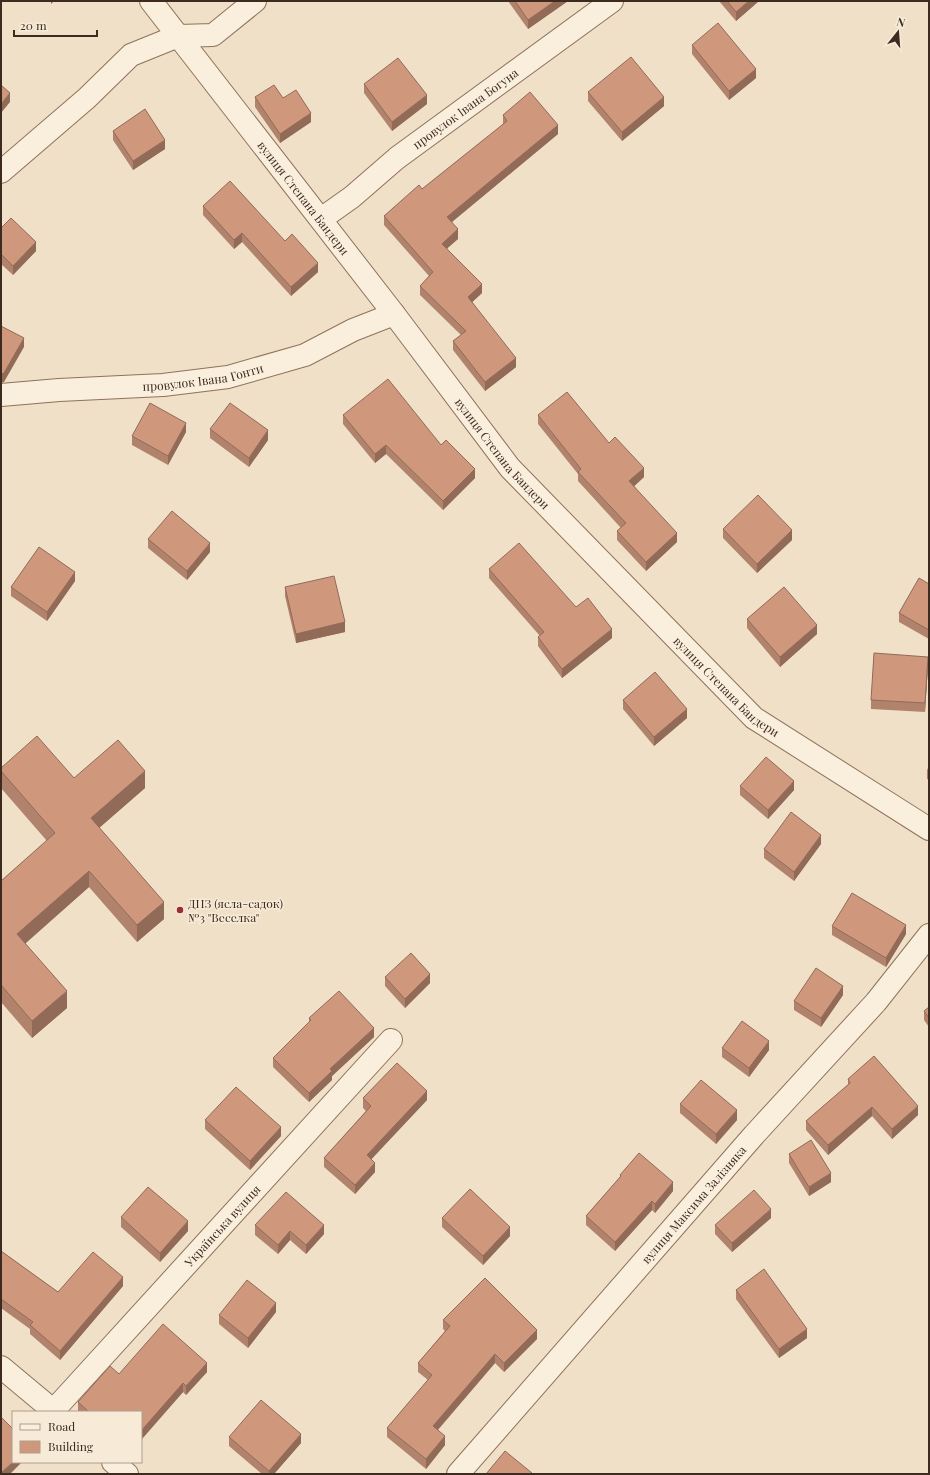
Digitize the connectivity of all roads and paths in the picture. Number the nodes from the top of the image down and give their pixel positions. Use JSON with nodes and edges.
{"nodes":[{"id":1,"x":151,"y":1,"type":"edge"},
{"id":2,"x":255,"y":1,"type":"edge"},
{"id":3,"x":612,"y":1,"type":"edge"},
{"id":4,"x":178,"y":36,"type":"junction"},
{"id":5,"x":1,"y":172,"type":"edge"},
{"id":6,"x":321,"y":219,"type":"junction"},
{"id":7,"x":394,"y":314,"type":"junction"},
{"id":8,"x":1,"y":395,"type":"edge"},
{"id":9,"x":929,"y":829,"type":"edge"},
{"id":10,"x":929,"y":935,"type":"edge"},
{"id":11,"x":391,"y":1040,"type":"dead end"},
{"id":12,"x":1,"y":1367,"type":"edge"},
{"id":13,"x":53,"y":1411,"type":"edge"},
{"id":14,"x":55,"y":1411,"type":"edge"},
{"id":15,"x":114,"y":1463,"type":"edge"},
{"id":16,"x":127,"y":1474,"type":"edge"},
{"id":17,"x":458,"y":1474,"type":"edge"}],
"edges":[{"from":1,"to":4,"type":"street","name":"вулиця Степана Бандери"},
{"from":2,"to":4,"type":"street"},
{"from":3,"to":6,"type":"street","name":"провулок Івана Богуна"},
{"from":4,"to":5,"type":"street"},
{"from":4,"to":6,"type":"street","name":"вулиця Степана Бандери"},
{"from":6,"to":7,"type":"street","name":"вулиця Степана Бандери"},
{"from":7,"to":8,"type":"street","name":"провулок Івана Гонти"},
{"from":7,"to":9,"type":"street","name":"вулиця Степана Бандери"},
{"from":10,"to":17,"type":"street","name":"вулиця Максима Залізняка"},
{"from":11,"to":14,"type":"street","name":"Українська вулиця"},
{"from":12,"to":13,"type":"street","name":"Українська вулиця"},
{"from":15,"to":16,"type":"street"}]}
